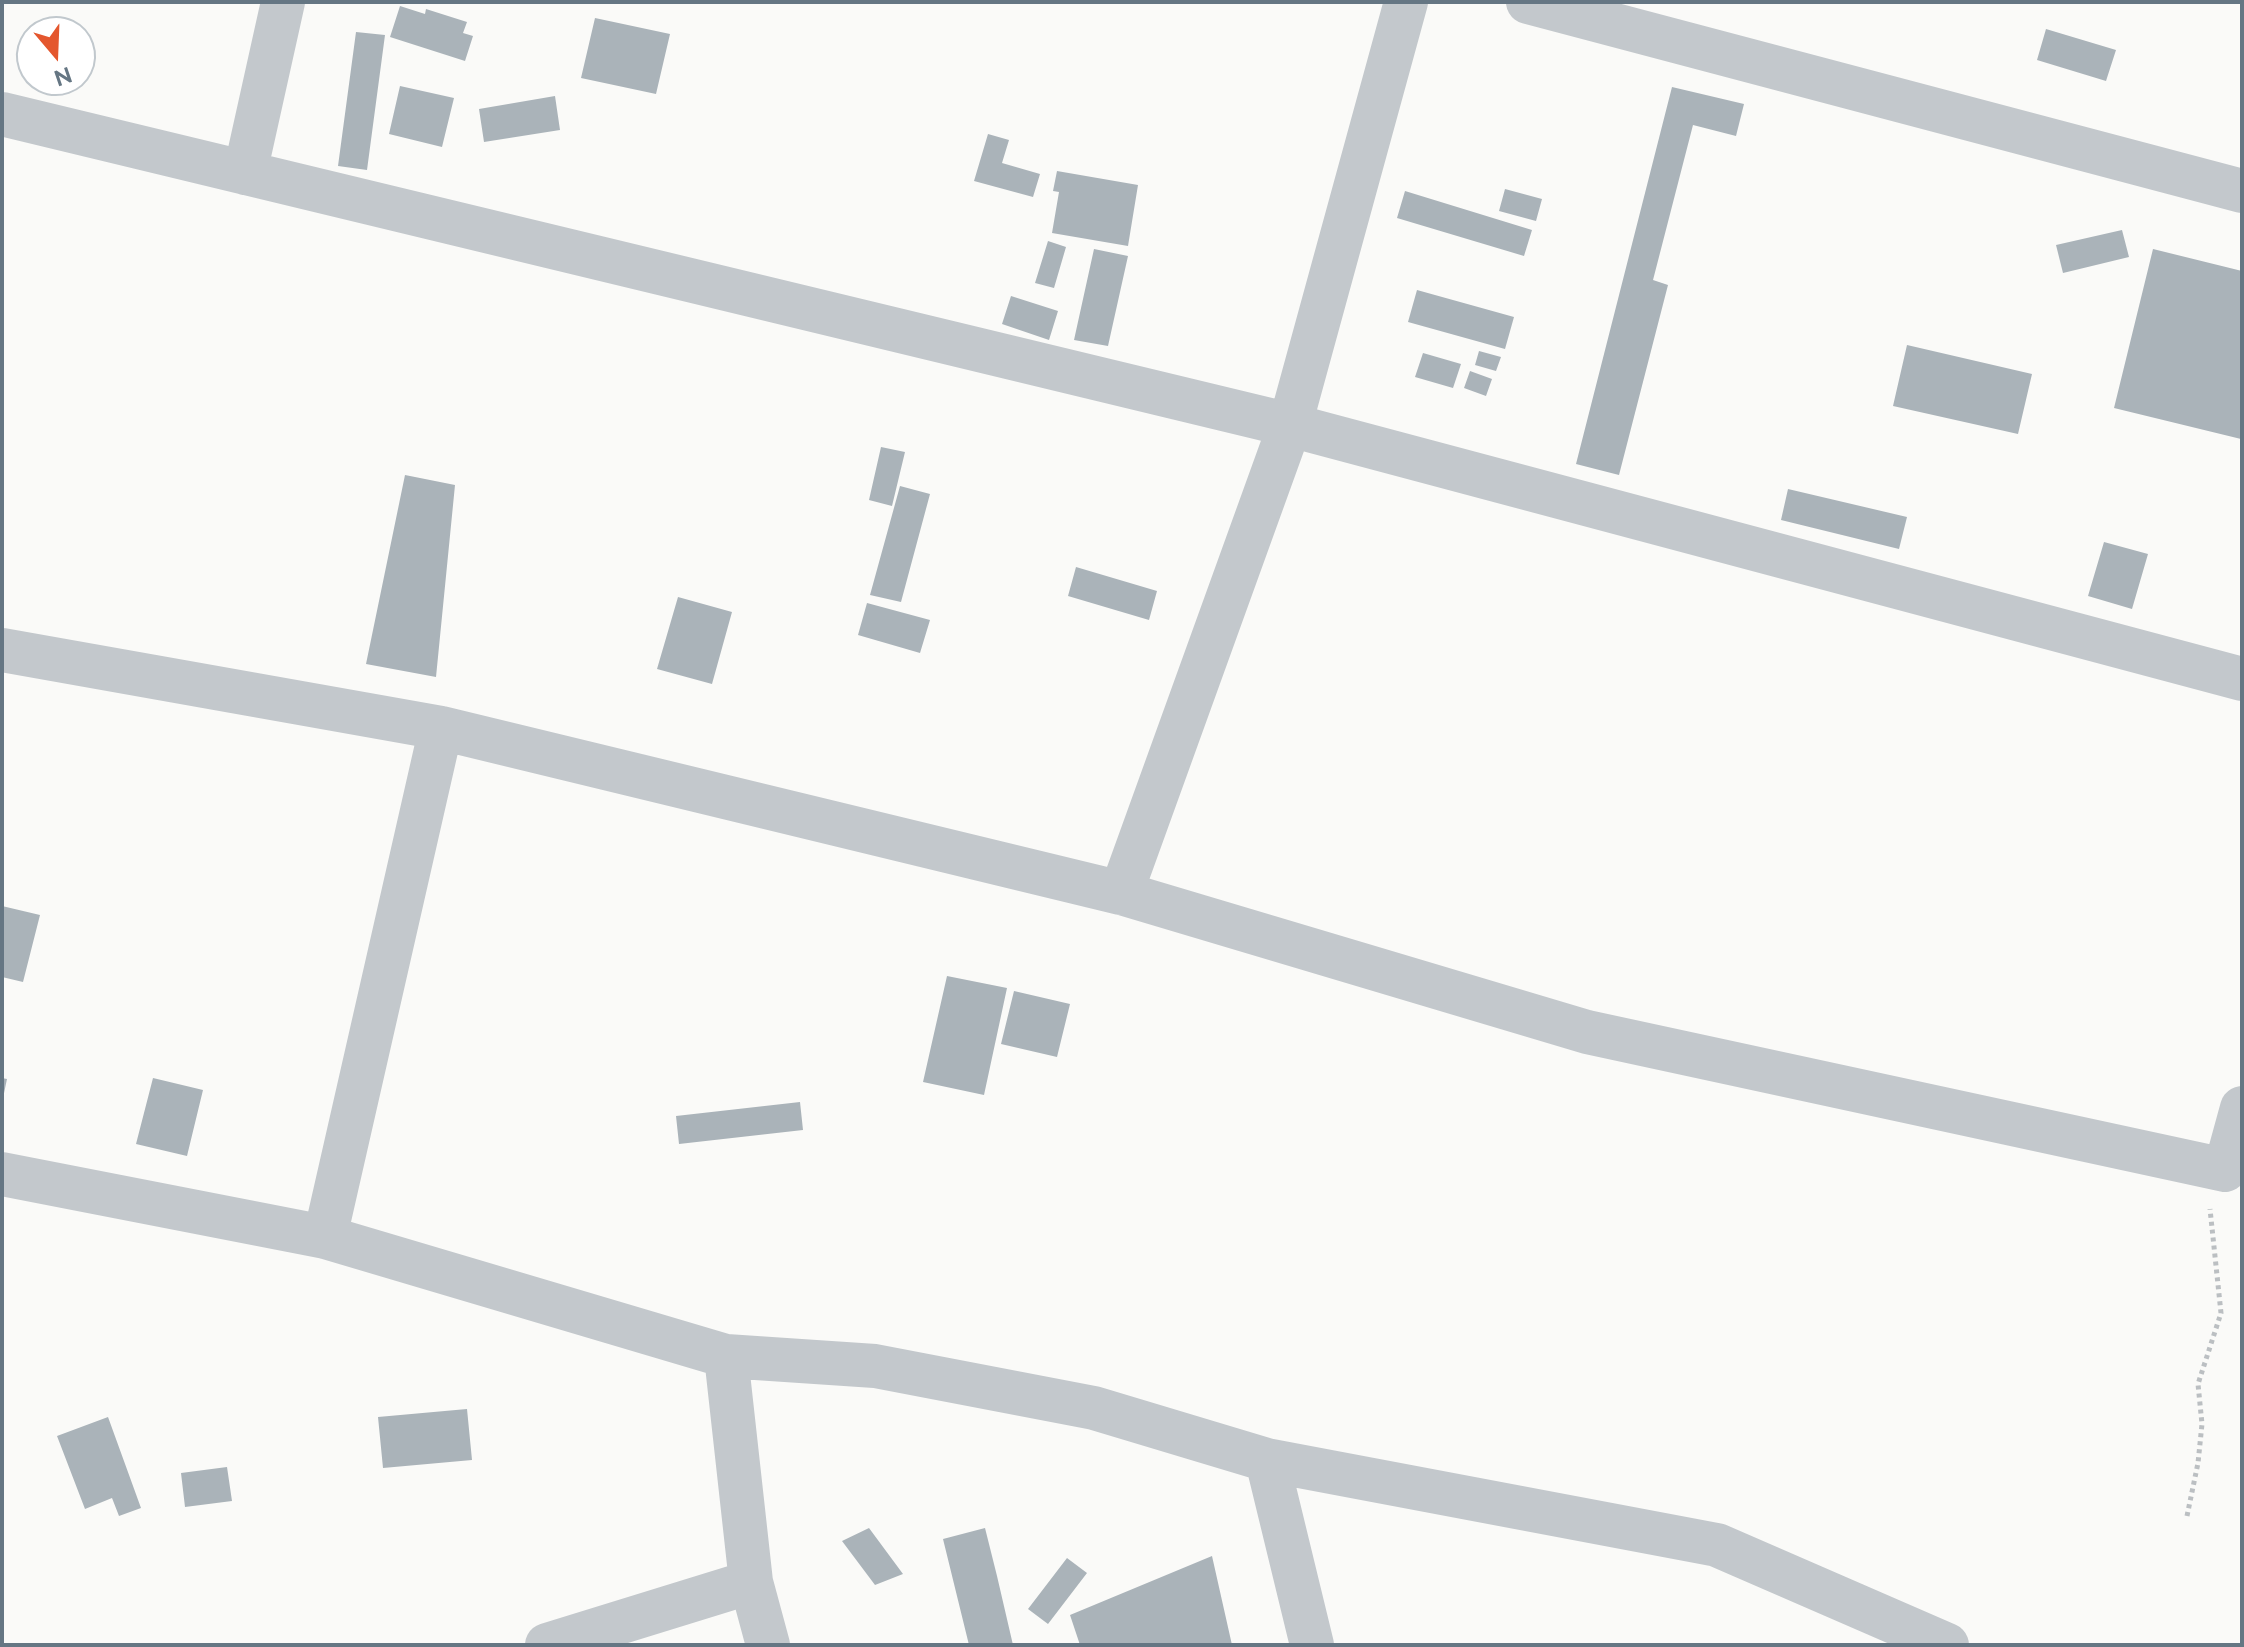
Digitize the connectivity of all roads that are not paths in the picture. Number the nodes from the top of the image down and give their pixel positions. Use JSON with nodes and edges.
{"nodes":[{"id":1,"x":283,"y":2,"type":"edge"},
{"id":2,"x":1406,"y":2,"type":"edge"},
{"id":3,"x":1528,"y":2,"type":"edge"},
{"id":4,"x":2,"y":114,"type":"edge"},
{"id":5,"x":245,"y":173,"type":"junction"},
{"id":6,"x":2242,"y":191,"type":"edge"},
{"id":7,"x":1290,"y":425,"type":"junction"},
{"id":8,"x":2,"y":650,"type":"edge"},
{"id":9,"x":2242,"y":679,"type":"edge"},
{"id":10,"x":441,"y":728,"type":"junction"},
{"id":11,"x":1121,"y":893,"type":"junction"},
{"id":12,"x":2242,"y":1108,"type":"edge"},
{"id":13,"x":2,"y":1174,"type":"edge"},
{"id":14,"x":325,"y":1237,"type":"junction"},
{"id":15,"x":726,"y":1356,"type":"junction"},
{"id":16,"x":1267,"y":1460,"type":"junction"},
{"id":17,"x":751,"y":1582,"type":"junction"},
{"id":18,"x":547,"y":1645,"type":"edge"},
{"id":19,"x":768,"y":1645,"type":"edge"},
{"id":20,"x":1312,"y":1645,"type":"edge"},
{"id":21,"x":1947,"y":1645,"type":"edge"}],
"edges":[{"from":1,"to":5,"type":"street"},
{"from":2,"to":7,"type":"street"},
{"from":3,"to":6,"type":"street"},
{"from":4,"to":5,"type":"street"},
{"from":5,"to":7,"type":"street"},
{"from":7,"to":9,"type":"street"},
{"from":7,"to":11,"type":"street"},
{"from":8,"to":10,"type":"street"},
{"from":10,"to":11,"type":"street"},
{"from":10,"to":14,"type":"street"},
{"from":11,"to":12,"type":"street"},
{"from":13,"to":14,"type":"street"},
{"from":14,"to":15,"type":"street"},
{"from":15,"to":16,"type":"street"},
{"from":15,"to":17,"type":"street"},
{"from":16,"to":20,"type":"street"},
{"from":16,"to":21,"type":"street"},
{"from":17,"to":18,"type":"street"},
{"from":17,"to":19,"type":"street"}]}
